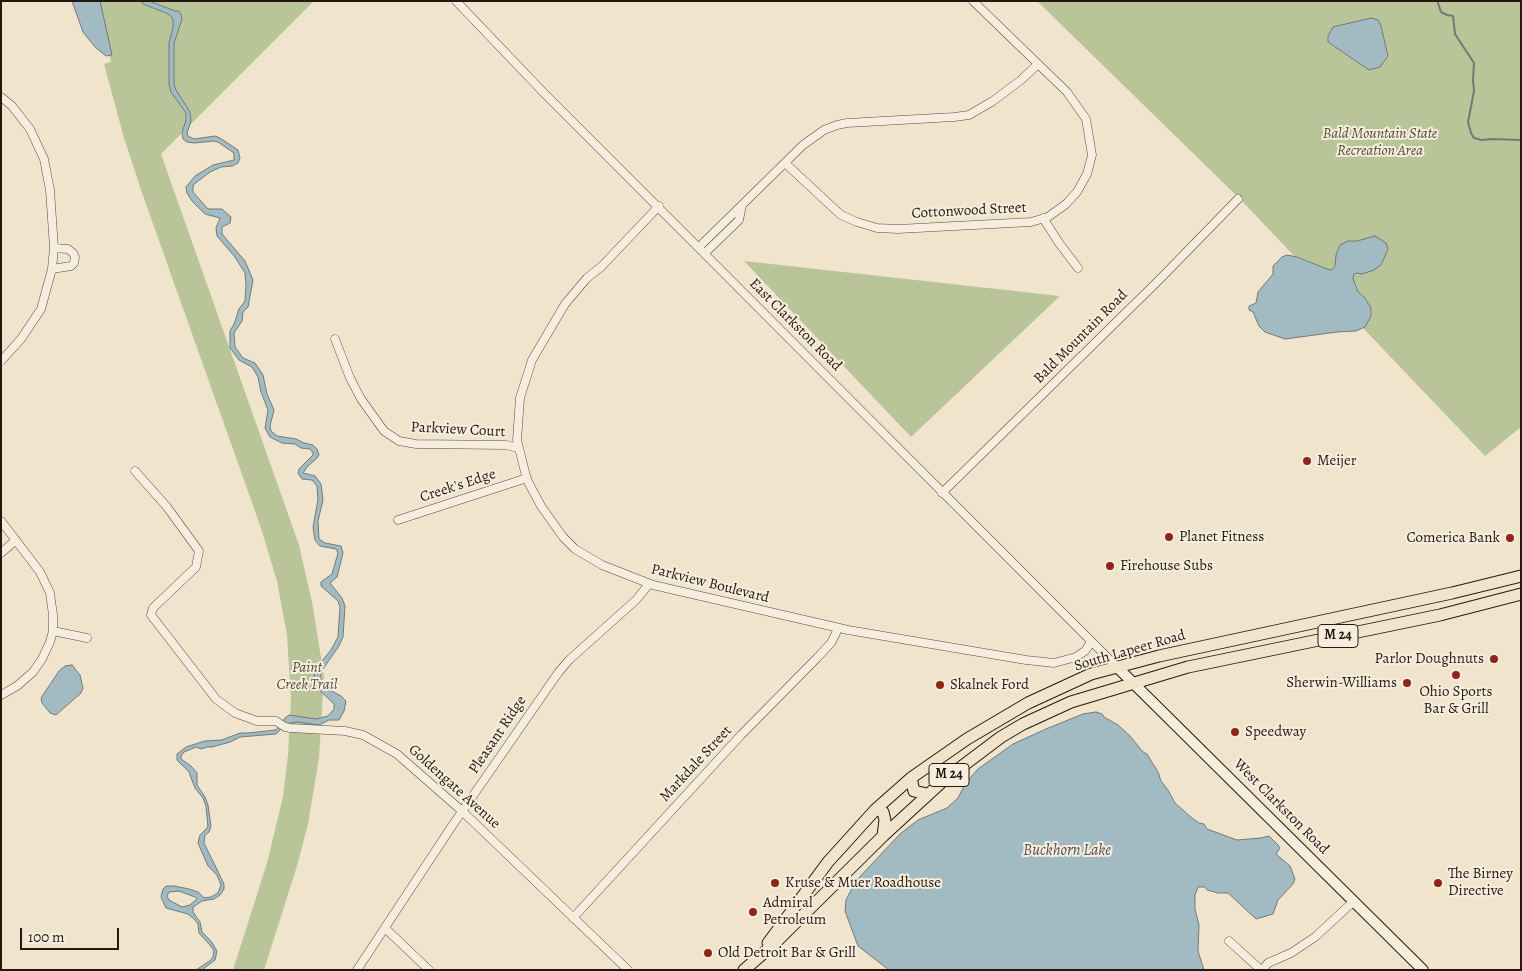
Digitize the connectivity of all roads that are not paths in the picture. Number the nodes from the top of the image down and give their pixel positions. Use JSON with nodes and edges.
{"nodes":[{"id":1,"x":456,"y":1,"type":"edge"},
{"id":2,"x":972,"y":1,"type":"edge"},
{"id":3,"x":1038,"y":64,"type":"junction"},
{"id":4,"x":1,"y":96,"type":"edge"},
{"id":5,"x":785,"y":163,"type":"junction"},
{"id":6,"x":1238,"y":199,"type":"dead end"},
{"id":7,"x":659,"y":206,"type":"junction"},
{"id":8,"x":1043,"y":218,"type":"junction"},
{"id":9,"x":54,"y":248,"type":"junction"},
{"id":10,"x":702,"y":250,"type":"junction"},
{"id":11,"x":1078,"y":268,"type":"dead end"},
{"id":12,"x":52,"y":269,"type":"junction"},
{"id":13,"x":335,"y":339,"type":"dead end"},
{"id":14,"x":1,"y":361,"type":"edge"},
{"id":15,"x":518,"y":448,"type":"junction"},
{"id":16,"x":135,"y":472,"type":"dead end"},
{"id":17,"x":527,"y":478,"type":"junction"},
{"id":18,"x":942,"y":493,"type":"junction"},
{"id":19,"x":398,"y":520,"type":"dead end"},
{"id":20,"x":1,"y":521,"type":"edge"},
{"id":21,"x":16,"y":540,"type":"junction"},
{"id":22,"x":1,"y":553,"type":"edge"},
{"id":23,"x":1521,"y":576,"type":"edge"},
{"id":24,"x":649,"y":584,"type":"junction"},
{"id":25,"x":1521,"y":594,"type":"edge"},
{"id":26,"x":1370,"y":611,"type":"junction"},
{"id":27,"x":1312,"y":623,"type":"junction"},
{"id":28,"x":837,"y":628,"type":"junction"},
{"id":29,"x":1370,"y":629,"type":"junction"},
{"id":30,"x":53,"y":632,"type":"junction"},
{"id":31,"x":88,"y":638,"type":"dead end"},
{"id":32,"x":1091,"y":642,"type":"junction"},
{"id":33,"x":1222,"y":660,"type":"junction"},
{"id":34,"x":1117,"y":667,"type":"junction"},
{"id":35,"x":1132,"y":682,"type":"junction"},
{"id":36,"x":1,"y":695,"type":"edge"},
{"id":37,"x":911,"y":778,"type":"junction"},
{"id":38,"x":927,"y":794,"type":"junction"},
{"id":39,"x":876,"y":809,"type":"junction"},
{"id":40,"x":462,"y":811,"type":"junction"},
{"id":41,"x":883,"y":836,"type":"junction"},
{"id":42,"x":1354,"y":901,"type":"junction"},
{"id":43,"x":573,"y":918,"type":"junction"},
{"id":44,"x":385,"y":928,"type":"junction"},
{"id":45,"x":1229,"y":941,"type":"dead end"},
{"id":46,"x":758,"y":956,"type":"junction"},
{"id":47,"x":357,"y":970,"type":"edge"},
{"id":48,"x":429,"y":970,"type":"edge"},
{"id":49,"x":628,"y":970,"type":"edge"},
{"id":50,"x":744,"y":970,"type":"edge"},
{"id":51,"x":1261,"y":970,"type":"edge"},
{"id":52,"x":1423,"y":970,"type":"edge"}],
"edges":[{"from":1,"to":7,"type":"street","name":"East Clarkston Road"},
{"from":2,"to":3,"type":"street","name":"Cottonwood Street"},
{"from":3,"to":5,"type":"street"},
{"from":3,"to":8,"type":"street","name":"Cottonwood Street"},
{"from":4,"to":9,"type":"street"},
{"from":5,"to":8,"type":"street","name":"Cottonwood Street"},
{"from":5,"to":10,"type":"street"},
{"from":6,"to":18,"type":"street","name":"Bald Mountain Road"},
{"from":7,"to":10,"type":"street","name":"East Clarkston Road"},
{"from":7,"to":15,"type":"street","name":"Parkview Boulevard"},
{"from":8,"to":11,"type":"street"},
{"from":9,"to":12,"type":"street"},
{"from":9,"to":12,"type":"street"},
{"from":10,"to":18,"type":"street","name":"East Clarkston Road"},
{"from":12,"to":14,"type":"street"},
{"from":13,"to":15,"type":"street","name":"Parkview Court"},
{"from":15,"to":17,"type":"street","name":"Parkview Boulevard"},
{"from":16,"to":40,"type":"street","name":"Goldengate Avenue"},
{"from":17,"to":19,"type":"street","name":"Creek's Edge"},
{"from":17,"to":24,"type":"street","name":"Parkview Boulevard"},
{"from":18,"to":32,"type":"street","name":"East Clarkston Road"},
{"from":20,"to":21,"type":"street"},
{"from":21,"to":22,"type":"street"},
{"from":21,"to":30,"type":"street"},
{"from":23,"to":26,"type":"main road","name":"South Lapeer Road","number":"M 24"},
{"from":24,"to":28,"type":"street","name":"Parkview Boulevard"},
{"from":24,"to":40,"type":"street","name":"Pleasant Ridge"},
{"from":25,"to":29,"type":"main road","name":"South Lapeer Road","number":"M 24"},
{"from":26,"to":27,"type":"main road","name":"South Lapeer Road","number":"M 24"},
{"from":26,"to":29,"type":"main road"},
{"from":27,"to":33,"type":"main road"},
{"from":27,"to":34,"type":"main road","name":"South Lapeer Road","number":"M 24"},
{"from":28,"to":32,"type":"street","name":"Parkview Boulevard"},
{"from":28,"to":43,"type":"street","name":"Markdale Street"},
{"from":29,"to":33,"type":"main road","name":"South Lapeer Road","number":"M 24"},
{"from":30,"to":31,"type":"street"},
{"from":30,"to":36,"type":"street"},
{"from":32,"to":34,"type":"street","name":"East Clarkston Road"},
{"from":33,"to":35,"type":"main road","name":"South Lapeer Road","number":"M 24"},
{"from":34,"to":35,"type":"main road","name":"West Clarkston Road"},
{"from":34,"to":37,"type":"main road","name":"South Lapeer Road","number":"M 24"},
{"from":35,"to":38,"type":"main road","name":"South Lapeer Road","number":"M 24"},
{"from":35,"to":42,"type":"main road","name":"West Clarkston Road"},
{"from":37,"to":38,"type":"main road"},
{"from":37,"to":39,"type":"main road","name":"South Lapeer Road","number":"M 24"},
{"from":38,"to":41,"type":"main road","name":"South Lapeer Road","number":"M 24"},
{"from":39,"to":41,"type":"main road"},
{"from":39,"to":46,"type":"main road","name":"South Lapeer Road","number":"M 24"},
{"from":40,"to":43,"type":"street","name":"Goldengate Avenue"},
{"from":40,"to":44,"type":"street","name":"Pleasant Ridge"},
{"from":41,"to":46,"type":"main road","name":"South Lapeer Road","number":"M 24"},
{"from":42,"to":51,"type":"street"},
{"from":42,"to":52,"type":"main road","name":"West Clarkston Road"},
{"from":43,"to":49,"type":"street","name":"Goldengate Avenue"},
{"from":44,"to":47,"type":"street","name":"Pleasant Ridge"},
{"from":44,"to":48,"type":"street"},
{"from":45,"to":51,"type":"street"},
{"from":46,"to":50,"type":"main road","name":"South Lapeer Road","number":"M 24"}]}
